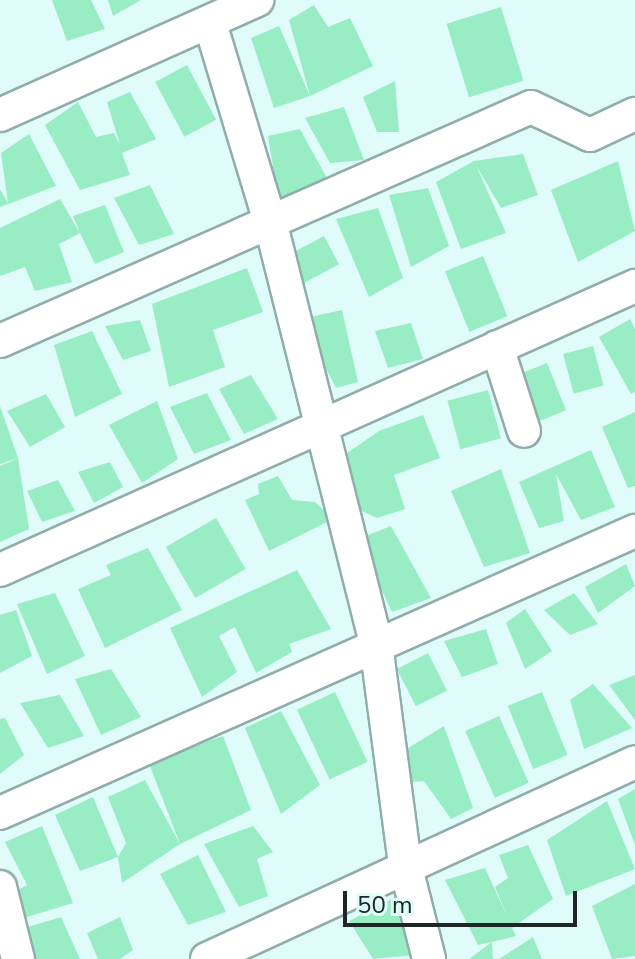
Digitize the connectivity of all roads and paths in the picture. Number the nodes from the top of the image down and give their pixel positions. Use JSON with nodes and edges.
{"nodes":[{"id":1,"x":257,"y":0,"type":"edge"},
{"id":2,"x":210,"y":23,"type":"junction"},
{"id":3,"x":635,"y":114,"type":"edge"},
{"id":4,"x":0,"y":115,"type":"edge"},
{"id":5,"x":271,"y":225,"type":"junction"},
{"id":6,"x":635,"y":286,"type":"edge"},
{"id":7,"x":0,"y":341,"type":"edge"},
{"id":8,"x":497,"y":347,"type":"junction"},
{"id":9,"x":320,"y":426,"type":"junction"},
{"id":10,"x":524,"y":431,"type":"dead end"},
{"id":11,"x":635,"y":531,"type":"edge"},
{"id":12,"x":0,"y":570,"type":"edge"},
{"id":13,"x":376,"y":644,"type":"junction"},
{"id":14,"x":635,"y":762,"type":"edge"},
{"id":15,"x":0,"y":813,"type":"edge"},
{"id":16,"x":405,"y":864,"type":"junction"},
{"id":17,"x":0,"y":887,"type":"edge"},
{"id":18,"x":12,"y":955,"type":"edge"},
{"id":19,"x":207,"y":959,"type":"edge"},
{"id":20,"x":429,"y":959,"type":"edge"}],
"edges":[{"from":1,"to":2,"type":"street"},
{"from":2,"to":4,"type":"street"},
{"from":2,"to":5,"type":"street"},
{"from":3,"to":5,"type":"street"},
{"from":5,"to":7,"type":"street"},
{"from":5,"to":9,"type":"street"},
{"from":6,"to":8,"type":"street"},
{"from":8,"to":9,"type":"street"},
{"from":8,"to":10,"type":"street"},
{"from":9,"to":12,"type":"street"},
{"from":9,"to":13,"type":"street"},
{"from":11,"to":13,"type":"street"},
{"from":13,"to":15,"type":"street"},
{"from":13,"to":16,"type":"street"},
{"from":14,"to":16,"type":"street"},
{"from":16,"to":19,"type":"street"},
{"from":16,"to":20,"type":"street"},
{"from":17,"to":18,"type":"street"}]}
